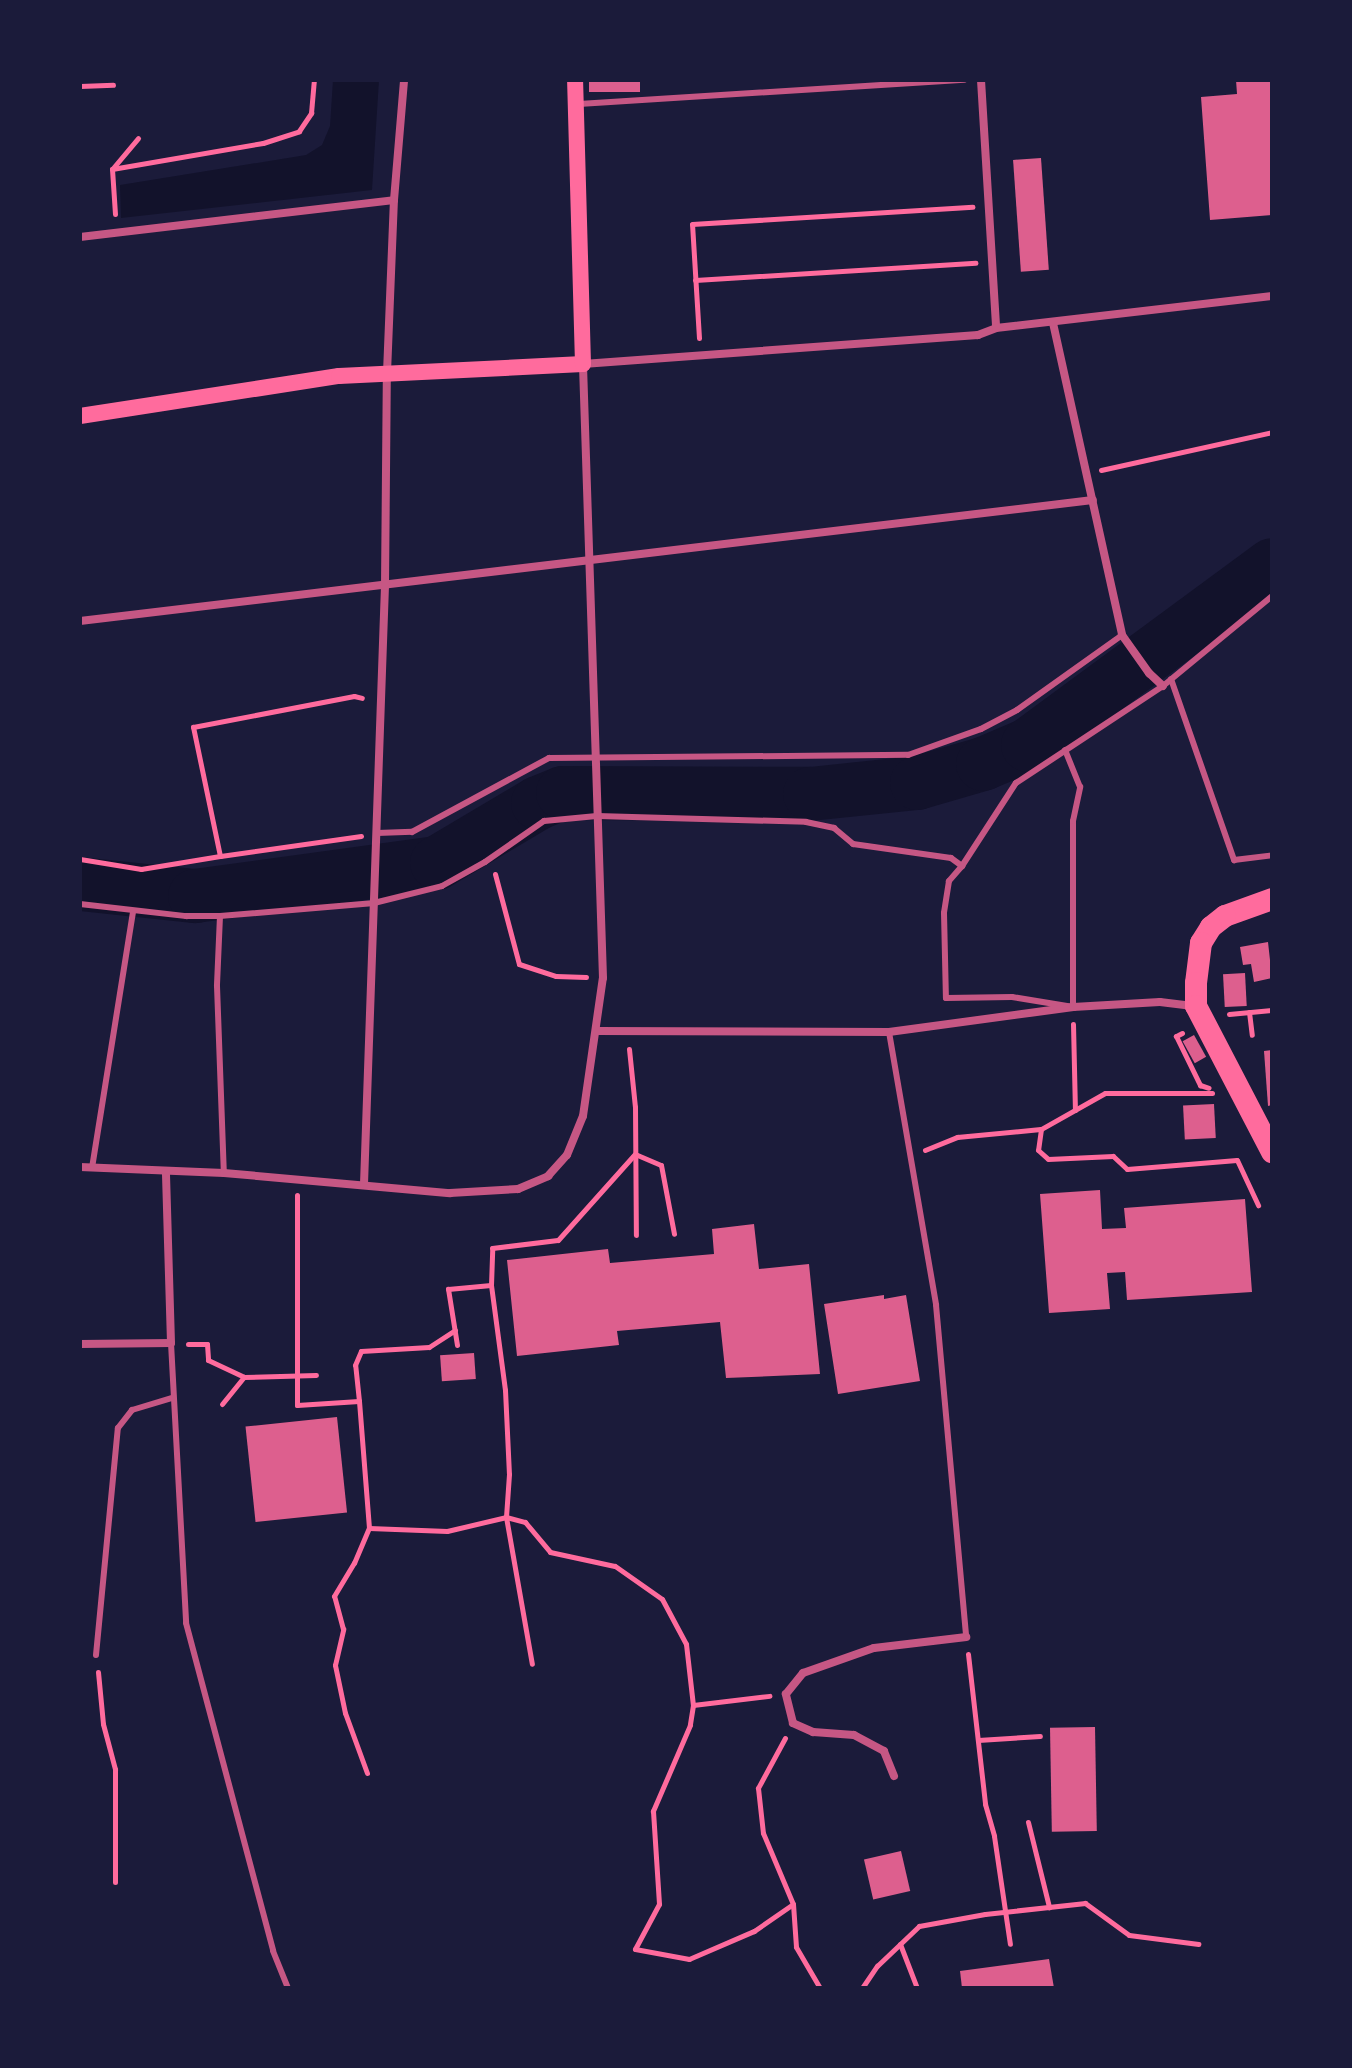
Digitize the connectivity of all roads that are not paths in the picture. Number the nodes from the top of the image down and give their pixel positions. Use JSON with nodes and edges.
{"nodes":[{"id":1,"x":404,"y":80,"type":"edge"},
{"id":2,"x":575,"y":80,"type":"edge"},
{"id":3,"x":964,"y":80,"type":"edge"},
{"id":4,"x":981,"y":80,"type":"edge"},
{"id":5,"x":575,"y":104,"type":"junction"},
{"id":6,"x":394,"y":200,"type":"junction"},
{"id":7,"x":80,"y":237,"type":"edge"},
{"id":8,"x":1272,"y":296,"type":"edge"},
{"id":9,"x":1053,"y":323,"type":"junction"},
{"id":10,"x":996,"y":328,"type":"junction"},
{"id":11,"x":583,"y":364,"type":"junction"},
{"id":12,"x":387,"y":373,"type":"junction"},
{"id":13,"x":80,"y":416,"type":"edge"},
{"id":14,"x":1093,"y":500,"type":"junction"},
{"id":15,"x":590,"y":560,"type":"junction"},
{"id":16,"x":385,"y":586,"type":"junction"},
{"id":17,"x":1272,"y":596,"type":"edge"},
{"id":18,"x":80,"y":621,"type":"edge"},
{"id":19,"x":1122,"y":635,"type":"junction"},
{"id":20,"x":1171,"y":679,"type":"junction"},
{"id":21,"x":1163,"y":686,"type":"junction"},
{"id":22,"x":1065,"y":750,"type":"junction"},
{"id":23,"x":594,"y":762,"type":"junction"},
{"id":24,"x":596,"y":812,"type":"junction"},
{"id":25,"x":377,"y":833,"type":"junction"},
{"id":26,"x":1272,"y":855,"type":"edge"},
{"id":27,"x":962,"y":866,"type":"junction"},
{"id":28,"x":375,"y":899,"type":"junction"},
{"id":29,"x":1272,"y":899,"type":"edge"},
{"id":30,"x":80,"y":904,"type":"edge"},
{"id":31,"x":133,"y":911,"type":"junction"},
{"id":32,"x":220,"y":916,"type":"junction"},
{"id":33,"x":1073,"y":1007,"type":"junction"},
{"id":34,"x":1200,"y":1012,"type":"junction"},
{"id":35,"x":596,"y":1031,"type":"junction"},
{"id":36,"x":889,"y":1032,"type":"junction"},
{"id":37,"x":1272,"y":1152,"type":"edge"},
{"id":38,"x":80,"y":1167,"type":"edge"},
{"id":39,"x":92,"y":1168,"type":"junction"},
{"id":40,"x":166,"y":1172,"type":"junction"},
{"id":41,"x":224,"y":1173,"type":"junction"},
{"id":42,"x":364,"y":1184,"type":"junction"},
{"id":43,"x":171,"y":1343,"type":"junction"},
{"id":44,"x":80,"y":1344,"type":"edge"},
{"id":45,"x":172,"y":1398,"type":"junction"},
{"id":46,"x":966,"y":1637,"type":"joint"},
{"id":47,"x":96,"y":1655,"type":"road end"},
{"id":48,"x":894,"y":1776,"type":"dead end"},
{"id":49,"x":288,"y":1988,"type":"edge"}],
"edges":[{"from":1,"to":6,"type":"street"},
{"from":2,"to":5,"type":"main road"},
{"from":3,"to":5,"type":"lane"},
{"from":4,"to":10,"type":"street"},
{"from":5,"to":11,"type":"main road"},
{"from":6,"to":7,"type":"street"},
{"from":6,"to":12,"type":"street"},
{"from":8,"to":9,"type":"street"},
{"from":9,"to":10,"type":"street"},
{"from":9,"to":14,"type":"street"},
{"from":10,"to":11,"type":"street"},
{"from":11,"to":12,"type":"main road"},
{"from":11,"to":15,"type":"street"},
{"from":12,"to":13,"type":"main road"},
{"from":12,"to":16,"type":"street"},
{"from":14,"to":15,"type":"street"},
{"from":14,"to":19,"type":"street"},
{"from":15,"to":16,"type":"street"},
{"from":15,"to":23,"type":"street"},
{"from":16,"to":18,"type":"street"},
{"from":16,"to":25,"type":"street"},
{"from":17,"to":20,"type":"lane"},
{"from":19,"to":21,"type":"street"},
{"from":19,"to":23,"type":"lane"},
{"from":20,"to":21,"type":"lane"},
{"from":20,"to":26,"type":"lane"},
{"from":21,"to":22,"type":"lane"},
{"from":22,"to":27,"type":"lane"},
{"from":22,"to":33,"type":"lane"},
{"from":23,"to":24,"type":"street"},
{"from":23,"to":25,"type":"lane"},
{"from":24,"to":27,"type":"lane"},
{"from":24,"to":28,"type":"lane"},
{"from":24,"to":35,"type":"street"},
{"from":25,"to":28,"type":"street"},
{"from":27,"to":33,"type":"lane"},
{"from":28,"to":32,"type":"lane"},
{"from":28,"to":42,"type":"street"},
{"from":29,"to":34,"type":"highway"},
{"from":30,"to":31,"type":"lane"},
{"from":31,"to":32,"type":"lane"},
{"from":31,"to":39,"type":"lane"},
{"from":32,"to":41,"type":"lane"},
{"from":33,"to":34,"type":"street"},
{"from":33,"to":36,"type":"street"},
{"from":34,"to":37,"type":"highway"},
{"from":35,"to":36,"type":"street"},
{"from":35,"to":42,"type":"street"},
{"from":36,"to":46,"type":"lane"},
{"from":38,"to":39,"type":"street"},
{"from":39,"to":40,"type":"street"},
{"from":40,"to":41,"type":"street"},
{"from":40,"to":43,"type":"street"},
{"from":41,"to":42,"type":"street"},
{"from":43,"to":44,"type":"street"},
{"from":43,"to":45,"type":"lane"},
{"from":45,"to":47,"type":"lane"},
{"from":45,"to":49,"type":"lane"},
{"from":46,"to":48,"type":"street"}]}
